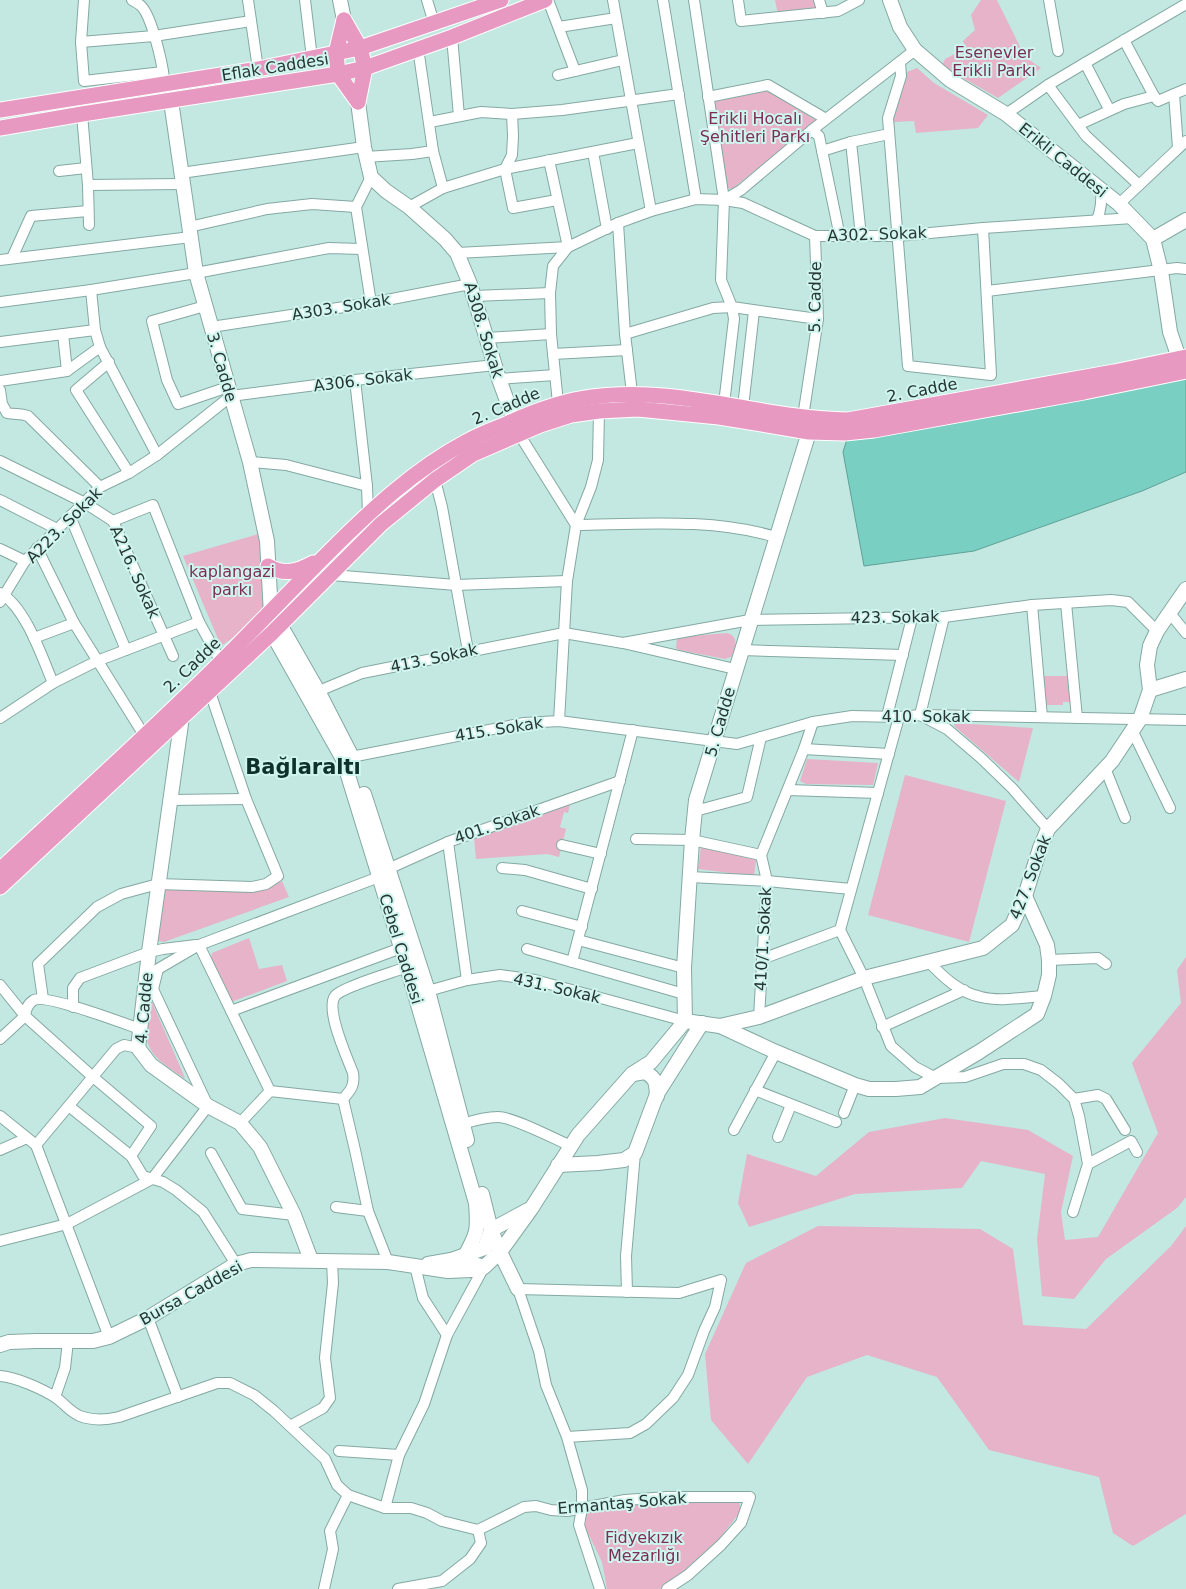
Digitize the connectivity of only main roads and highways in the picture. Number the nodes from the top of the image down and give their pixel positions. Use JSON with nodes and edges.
{"nodes":[{"id":1,"x":340,"y":0,"type":"edge"},
{"id":2,"x":501,"y":0,"type":"edge"},
{"id":3,"x":547,"y":0,"type":"edge"},
{"id":4,"x":890,"y":0,"type":"edge"},
{"id":5,"x":344,"y":20,"type":"junction"},
{"id":6,"x":360,"y":48,"type":"junction"},
{"id":7,"x":336,"y":53,"type":"junction"},
{"id":8,"x":365,"y":68,"type":"junction"},
{"id":9,"x":338,"y":74,"type":"junction"},
{"id":10,"x":171,"y":101,"type":"junction"},
{"id":11,"x":358,"y":102,"type":"junction"},
{"id":12,"x":0,"y":110,"type":"edge"},
{"id":13,"x":0,"y":128,"type":"edge"},
{"id":14,"x":1186,"y":220,"type":"edge"},
{"id":15,"x":1153,"y":240,"type":"junction"},
{"id":16,"x":1184,"y":363,"type":"edge"},
{"id":17,"x":516,"y":427,"type":"junction"},
{"id":18,"x":809,"y":432,"type":"junction"},
{"id":19,"x":326,"y":556,"type":"junction"},
{"id":20,"x":268,"y":566,"type":"junction"},
{"id":21,"x":1186,"y":589,"type":"edge"},
{"id":22,"x":271,"y":610,"type":"junction"},
{"id":23,"x":276,"y":629,"type":"junction"},
{"id":24,"x":256,"y":646,"type":"junction"},
{"id":25,"x":284,"y":655,"type":"junction"},
{"id":26,"x":1186,"y":679,"type":"edge"},
{"id":27,"x":1150,"y":690,"type":"junction"},
{"id":28,"x":313,"y":694,"type":"junction"},
{"id":29,"x":182,"y":717,"type":"junction"},
{"id":30,"x":0,"y":870,"type":"edge"},
{"id":31,"x":0,"y":887,"type":"edge"},
{"id":32,"x":1025,"y":896,"type":"junction"},
{"id":33,"x":407,"y":957,"type":"junction"},
{"id":34,"x":685,"y":1021,"type":"junction"},
{"id":35,"x":702,"y":1023,"type":"junction"},
{"id":36,"x":720,"y":1026,"type":"junction"},
{"id":37,"x":632,"y":1074,"type":"junction"},
{"id":38,"x":656,"y":1096,"type":"junction"},
{"id":39,"x":558,"y":1165,"type":"junction"},
{"id":40,"x":531,"y":1209,"type":"junction"},
{"id":41,"x":491,"y":1230,"type":"junction"},
{"id":42,"x":500,"y":1252,"type":"junction"},
{"id":43,"x":465,"y":1256,"type":"junction"},
{"id":44,"x":310,"y":1260,"type":"junction"},
{"id":45,"x":415,"y":1266,"type":"junction"},
{"id":46,"x":484,"y":1267,"type":"junction"},
{"id":47,"x":518,"y":1289,"type":"road end"},
{"id":48,"x":0,"y":1345,"type":"edge"}],
"edges":[{"from":1,"to":5,"type":"main road"},
{"from":2,"to":6,"type":"main road","name":"Eflak Caddesi"},
{"from":3,"to":8,"type":"main road","name":"Eflak Caddesi"},
{"from":4,"to":15,"type":"main road","name":"Erikli Caddesi"},
{"from":5,"to":6,"type":"main road"},
{"from":5,"to":7,"type":"main road"},
{"from":6,"to":7,"type":"main road","name":"Eflak Caddesi"},
{"from":6,"to":8,"type":"main road"},
{"from":7,"to":9,"type":"main road"},
{"from":7,"to":12,"type":"main road","name":"Eflak Caddesi"},
{"from":8,"to":9,"type":"main road","name":"Eflak Caddesi"},
{"from":8,"to":11,"type":"main road"},
{"from":9,"to":10,"type":"main road","name":"Eflak Caddesi"},
{"from":9,"to":11,"type":"main road"},
{"from":10,"to":13,"type":"main road","name":"Eflak Caddesi"},
{"from":10,"to":20,"type":"main road","name":"3. Cadde"},
{"from":11,"to":17,"type":"main road","name":"A308. Sokak"},
{"from":14,"to":15,"type":"main road"},
{"from":15,"to":16,"type":"main road","name":"Erikli Caddesi"},
{"from":16,"to":17,"type":"main road","name":"2. Cadde"},
{"from":16,"to":18,"type":"main road","name":"2. Cadde"},
{"from":17,"to":18,"type":"main road","name":"2. Cadde"},
{"from":17,"to":19,"type":"main road","name":"2. Cadde"},
{"from":17,"to":23,"type":"main road","name":"2. Cadde"},
{"from":18,"to":34,"type":"main road","name":"5. Cadde"},
{"from":19,"to":20,"type":"main road"},
{"from":19,"to":22,"type":"main road","name":"2. Cadde"},
{"from":20,"to":22,"type":"main road","name":"3. Cadde"},
{"from":21,"to":27,"type":"main road","name":"427. Sokak"},
{"from":22,"to":23,"type":"main road","name":"3. Cadde"},
{"from":22,"to":30,"type":"main road","name":"2. Cadde"},
{"from":23,"to":24,"type":"main road","name":"2. Cadde"},
{"from":23,"to":25,"type":"main road","name":"Cebel Caddesi"},
{"from":23,"to":28,"type":"main road","name":"Cebel Caddesi"},
{"from":24,"to":25,"type":"main road"},
{"from":24,"to":29,"type":"main road","name":"2. Cadde"},
{"from":25,"to":28,"type":"main road","name":"Cebel Caddesi"},
{"from":26,"to":27,"type":"main road"},
{"from":27,"to":32,"type":"main road","name":"427. Sokak"},
{"from":28,"to":33,"type":"main road","name":"Cebel Caddesi"},
{"from":29,"to":31,"type":"main road","name":"2. Cadde"},
{"from":29,"to":44,"type":"main road","name":"4. Cadde"},
{"from":32,"to":36,"type":"main road","name":"427. Sokak"},
{"from":32,"to":36,"type":"main road"},
{"from":33,"to":41,"type":"main road","name":"Cebel Caddesi"},
{"from":33,"to":43,"type":"main road","name":"Cebel Caddesi"},
{"from":34,"to":35,"type":"main road","name":"427. Sokak"},
{"from":34,"to":37,"type":"main road"},
{"from":35,"to":36,"type":"main road","name":"427. Sokak"},
{"from":35,"to":38,"type":"main road"},
{"from":37,"to":38,"type":"main road"},
{"from":37,"to":39,"type":"main road"},
{"from":38,"to":39,"type":"main road"},
{"from":39,"to":40,"type":"main road"},
{"from":40,"to":41,"type":"main road"},
{"from":40,"to":42,"type":"main road"},
{"from":41,"to":42,"type":"main road","name":"Cebel Caddesi"},
{"from":41,"to":43,"type":"main road"},
{"from":42,"to":46,"type":"main road"},
{"from":42,"to":47,"type":"main road","name":"Cebel Caddesi"},
{"from":43,"to":45,"type":"main road"},
{"from":43,"to":46,"type":"main road"},
{"from":44,"to":45,"type":"main road","name":"Bursa Caddesi"},
{"from":44,"to":48,"type":"main road","name":"Bursa Caddesi"},
{"from":45,"to":46,"type":"main road","name":"Bursa Caddesi"}]}
